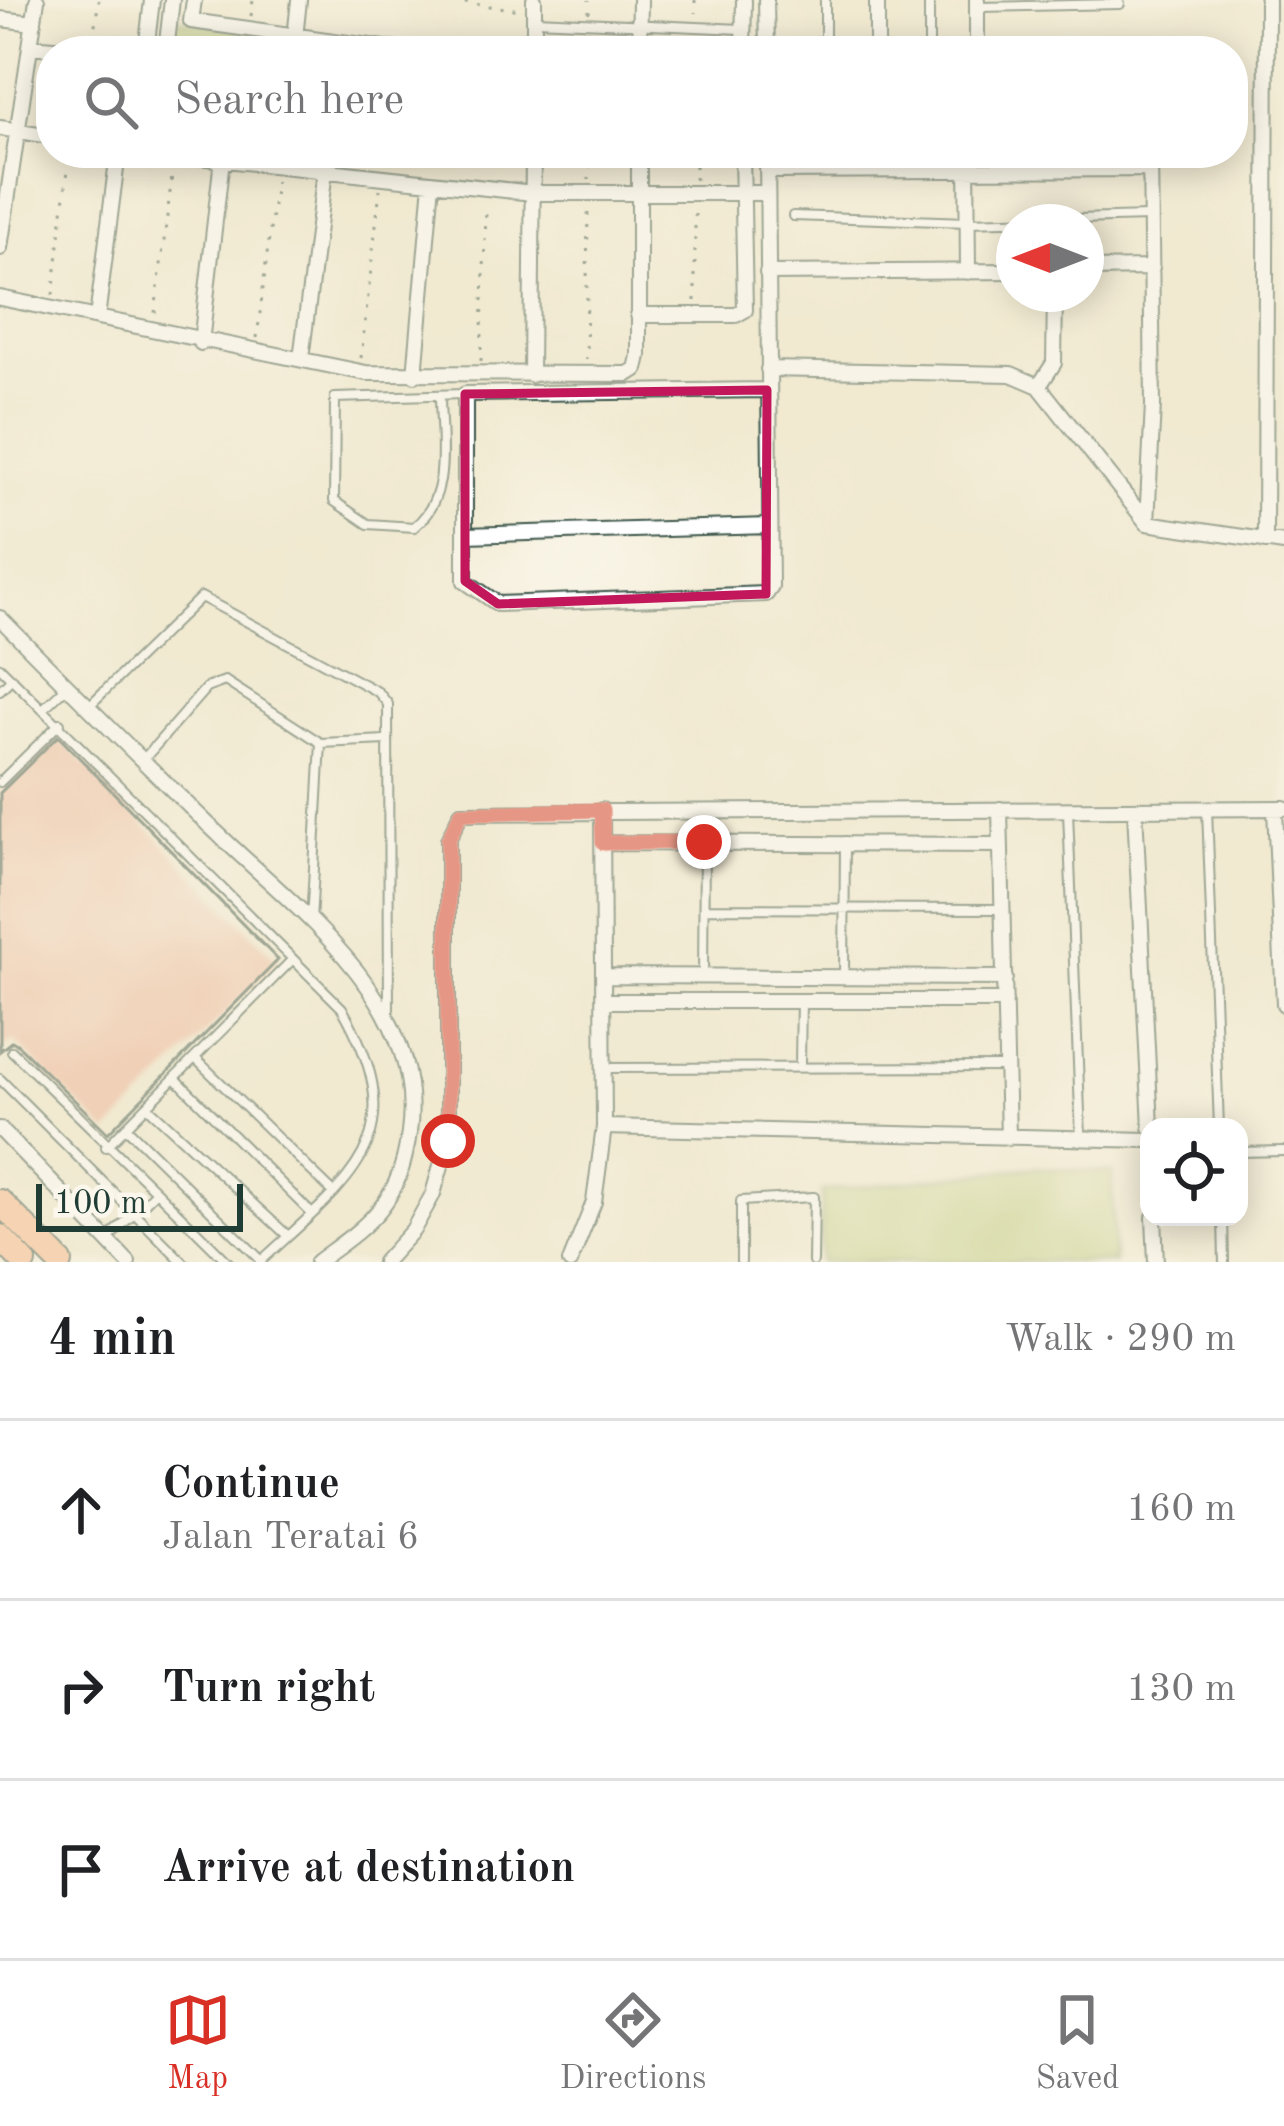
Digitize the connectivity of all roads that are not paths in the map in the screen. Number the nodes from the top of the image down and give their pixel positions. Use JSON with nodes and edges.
{"nodes":[{"id":1,"x":37,"y":0,"type":"edge"},
{"id":2,"x":152,"y":0,"type":"edge"},
{"id":3,"x":172,"y":0,"type":"edge"},
{"id":4,"x":194,"y":0,"type":"edge"},
{"id":5,"x":299,"y":0,"type":"edge"},
{"id":6,"x":640,"y":0,"type":"edge"},
{"id":7,"x":744,"y":0,"type":"edge"},
{"id":8,"x":766,"y":0,"type":"edge"},
{"id":9,"x":825,"y":0,"type":"edge"},
{"id":10,"x":877,"y":0,"type":"edge"},
{"id":11,"x":929,"y":0,"type":"edge"},
{"id":12,"x":1267,"y":0,"type":"edge"},
{"id":13,"x":977,"y":3,"type":"edge"},
{"id":14,"x":1120,"y":4,"type":"dead end"},
{"id":15,"x":534,"y":10,"type":"edge"},
{"id":16,"x":0,"y":19,"type":"edge"},
{"id":17,"x":1284,"y":20,"type":"edge"},
{"id":18,"x":1267,"y":21,"type":"junction"},
{"id":19,"x":34,"y":22,"type":"junction"},
{"id":20,"x":640,"y":25,"type":"junction"},
{"id":21,"x":744,"y":29,"type":"junction"},
{"id":22,"x":148,"y":36,"type":"edge"},
{"id":23,"x":168,"y":36,"type":"edge"},
{"id":24,"x":283,"y":36,"type":"edge"},
{"id":25,"x":295,"y":36,"type":"edge"},
{"id":26,"x":640,"y":36,"type":"edge"},
{"id":27,"x":744,"y":36,"type":"edge"},
{"id":28,"x":767,"y":36,"type":"edge"},
{"id":29,"x":825,"y":36,"type":"edge"},
{"id":30,"x":877,"y":36,"type":"edge"},
{"id":31,"x":929,"y":36,"type":"edge"},
{"id":32,"x":977,"y":36,"type":"edge"},
{"id":33,"x":30,"y":46,"type":"junction"},
{"id":34,"x":36,"y":46,"type":"edge"},
{"id":35,"x":0,"y":128,"type":"edge"},
{"id":36,"x":17,"y":130,"type":"junction"},
{"id":37,"x":36,"y":133,"type":"edge"},
{"id":38,"x":116,"y":168,"type":"edge"},
{"id":39,"x":221,"y":168,"type":"edge"},
{"id":40,"x":297,"y":168,"type":"edge"},
{"id":41,"x":533,"y":168,"type":"edge"},
{"id":42,"x":639,"y":168,"type":"edge"},
{"id":43,"x":742,"y":168,"type":"edge"},
{"id":44,"x":968,"y":168,"type":"edge"},
{"id":45,"x":1023,"y":168,"type":"edge"},
{"id":46,"x":1150,"y":168,"type":"edge"},
{"id":47,"x":325,"y":171,"type":"junction"},
{"id":48,"x":767,"y":171,"type":"joint"},
{"id":49,"x":968,"y":171,"type":"junction"},
{"id":50,"x":432,"y":182,"type":"junction"},
{"id":51,"x":533,"y":193,"type":"junction"},
{"id":52,"x":742,"y":193,"type":"junction"},
{"id":53,"x":767,"y":193,"type":"junction"},
{"id":54,"x":638,"y":195,"type":"junction"},
{"id":55,"x":793,"y":216,"type":"dead end"},
{"id":56,"x":1150,"y":217,"type":"junction"},
{"id":57,"x":968,"y":222,"type":"junction"},
{"id":58,"x":0,"y":248,"type":"edge"},
{"id":59,"x":1276,"y":256,"type":"edge"},
{"id":60,"x":1152,"y":268,"type":"junction"},
{"id":61,"x":1104,"y":269,"type":"edge"},
{"id":62,"x":996,"y":271,"type":"edge"},
{"id":63,"x":968,"y":272,"type":"junction"},
{"id":64,"x":767,"y":273,"type":"junction"},
{"id":65,"x":0,"y":298,"type":"edge"},
{"id":66,"x":1054,"y":312,"type":"edge"},
{"id":67,"x":638,"y":315,"type":"junction"},
{"id":68,"x":97,"y":318,"type":"junction"},
{"id":69,"x":1276,"y":326,"type":"edge"},
{"id":70,"x":200,"y":343,"type":"junction"},
{"id":71,"x":301,"y":359,"type":"junction"},
{"id":72,"x":768,"y":369,"type":"junction"},
{"id":73,"x":416,"y":375,"type":"junction"},
{"id":74,"x":531,"y":375,"type":"junction"},
{"id":75,"x":1267,"y":380,"type":"junction"},
{"id":76,"x":1284,"y":380,"type":"edge"},
{"id":77,"x":1039,"y":386,"type":"junction"},
{"id":78,"x":767,"y":389,"type":"junction"},
{"id":79,"x":440,"y":394,"type":"junction"},
{"id":80,"x":465,"y":394,"type":"junction"},
{"id":81,"x":1266,"y":439,"type":"junction"},
{"id":82,"x":1284,"y":439,"type":"edge"},
{"id":83,"x":1147,"y":523,"type":"junction"},
{"id":84,"x":770,"y":526,"type":"junction"},
{"id":85,"x":465,"y":535,"type":"junction"},
{"id":86,"x":1265,"y":541,"type":"junction"},
{"id":87,"x":1284,"y":543,"type":"edge"},
{"id":88,"x":0,"y":618,"type":"edge"},
{"id":89,"x":0,"y":667,"type":"edge"},
{"id":90,"x":12,"y":678,"type":"junction"},
{"id":91,"x":67,"y":686,"type":"junction"},
{"id":92,"x":0,"y":690,"type":"edge"},
{"id":93,"x":88,"y":707,"type":"junction"},
{"id":94,"x":44,"y":708,"type":"junction"},
{"id":95,"x":60,"y":723,"type":"junction"},
{"id":96,"x":388,"y":740,"type":"junction"},
{"id":97,"x":321,"y":743,"type":"junction"},
{"id":98,"x":142,"y":761,"type":"junction"},
{"id":99,"x":0,"y":782,"type":"edge"},
{"id":100,"x":1068,"y":808,"type":"junction"},
{"id":101,"x":1000,"y":809,"type":"junction"},
{"id":102,"x":1207,"y":809,"type":"junction"},
{"id":103,"x":1280,"y":809,"type":"edge"},
{"id":104,"x":602,"y":810,"type":"junction"},
{"id":105,"x":1135,"y":810,"type":"junction"},
{"id":106,"x":845,"y":841,"type":"junction"},
{"id":107,"x":704,"y":842,"type":"junction"},
{"id":108,"x":603,"y":843,"type":"junction"},
{"id":109,"x":1000,"y":844,"type":"junction"},
{"id":110,"x":844,"y":906,"type":"junction"},
{"id":111,"x":704,"y":908,"type":"junction"},
{"id":112,"x":1002,"y":909,"type":"junction"},
{"id":113,"x":311,"y":924,"type":"junction"},
{"id":114,"x":290,"y":961,"type":"junction"},
{"id":115,"x":1283,"y":970,"type":"edge"},
{"id":116,"x":703,"y":975,"type":"junction"},
{"id":117,"x":604,"y":976,"type":"junction"},
{"id":118,"x":844,"y":977,"type":"junction"},
{"id":119,"x":1005,"y":978,"type":"junction"},
{"id":120,"x":801,"y":997,"type":"junction"},
{"id":121,"x":604,"y":1001,"type":"junction"},
{"id":122,"x":1005,"y":1001,"type":"junction"},
{"id":123,"x":1284,"y":1004,"type":"edge"},
{"id":124,"x":388,"y":1016,"type":"junction"},
{"id":125,"x":12,"y":1051,"type":"dead end"},
{"id":126,"x":195,"y":1058,"type":"junction"},
{"id":127,"x":800,"y":1064,"type":"junction"},
{"id":128,"x":1007,"y":1067,"type":"junction"},
{"id":129,"x":603,"y":1068,"type":"junction"},
{"id":130,"x":175,"y":1078,"type":"junction"},
{"id":131,"x":0,"y":1079,"type":"edge"},
{"id":132,"x":147,"y":1106,"type":"junction"},
{"id":133,"x":1151,"y":1118,"type":"edge"},
{"id":134,"x":1219,"y":1118,"type":"edge"},
{"id":135,"x":126,"y":1127,"type":"junction"},
{"id":136,"x":604,"y":1127,"type":"junction"},
{"id":137,"x":2,"y":1136,"type":"edge"},
{"id":138,"x":1008,"y":1138,"type":"junction"},
{"id":139,"x":1081,"y":1139,"type":"junction"},
{"id":140,"x":1140,"y":1140,"type":"edge"},
{"id":141,"x":106,"y":1147,"type":"junction"},
{"id":142,"x":1284,"y":1151,"type":"edge"},
{"id":143,"x":1248,"y":1152,"type":"edge"},
{"id":144,"x":156,"y":1192,"type":"junction"},
{"id":145,"x":334,"y":1193,"type":"junction"},
{"id":146,"x":0,"y":1202,"type":"edge"},
{"id":147,"x":134,"y":1214,"type":"junction"},
{"id":148,"x":312,"y":1214,"type":"junction"},
{"id":149,"x":1154,"y":1226,"type":"edge"},
{"id":150,"x":1223,"y":1226,"type":"edge"},
{"id":151,"x":288,"y":1236,"type":"junction"},
{"id":152,"x":0,"y":1237,"type":"edge"},
{"id":153,"x":107,"y":1240,"type":"junction"},
{"id":154,"x":261,"y":1261,"type":"edge"},
{"id":155,"x":24,"y":1262,"type":"edge"},
{"id":156,"x":60,"y":1262,"type":"edge"},
{"id":157,"x":128,"y":1262,"type":"edge"},
{"id":158,"x":183,"y":1262,"type":"edge"},
{"id":159,"x":228,"y":1262,"type":"edge"},
{"id":160,"x":317,"y":1262,"type":"edge"},
{"id":161,"x":384,"y":1262,"type":"edge"},
{"id":162,"x":570,"y":1262,"type":"edge"},
{"id":163,"x":741,"y":1262,"type":"edge"},
{"id":164,"x":813,"y":1262,"type":"edge"},
{"id":165,"x":1156,"y":1262,"type":"edge"},
{"id":166,"x":1225,"y":1262,"type":"edge"}],
"edges":[{"from":1,"to":19,"type":"street"},
{"from":2,"to":22,"type":"street"},
{"from":3,"to":23,"type":"street"},
{"from":4,"to":24,"type":"street"},
{"from":5,"to":25,"type":"street"},
{"from":6,"to":20,"type":"street"},
{"from":7,"to":21,"type":"street"},
{"from":8,"to":28,"type":"street"},
{"from":9,"to":29,"type":"lane"},
{"from":10,"to":30,"type":"street"},
{"from":11,"to":31,"type":"lane"},
{"from":12,"to":18,"type":"street"},
{"from":13,"to":14,"type":"lane"},
{"from":13,"to":32,"type":"street"},
{"from":15,"to":20,"type":"lane"},
{"from":16,"to":19,"type":"street"},
{"from":17,"to":18,"type":"street"},
{"from":18,"to":59,"type":"street"},
{"from":19,"to":33,"type":"street"},
{"from":20,"to":21,"type":"lane"},
{"from":20,"to":26,"type":"street"},
{"from":21,"to":27,"type":"street"},
{"from":33,"to":34,"type":"street"},
{"from":33,"to":36,"type":"street"},
{"from":35,"to":36,"type":"street"},
{"from":36,"to":37,"type":"street"},
{"from":36,"to":58,"type":"street"},
{"from":38,"to":68,"type":"street"},
{"from":39,"to":70,"type":"street"},
{"from":40,"to":47,"type":"street"},
{"from":41,"to":51,"type":"street"},
{"from":42,"to":54,"type":"street"},
{"from":43,"to":52,"type":"street"},
{"from":44,"to":49,"type":"street"},
{"from":45,"to":49,"type":"street"},
{"from":46,"to":56,"type":"street"},
{"from":47,"to":50,"type":"street"},
{"from":47,"to":71,"type":"street"},
{"from":48,"to":49,"type":"street"},
{"from":48,"to":53,"type":"street"},
{"from":49,"to":57,"type":"street"},
{"from":50,"to":51,"type":"street"},
{"from":50,"to":73,"type":"street"},
{"from":51,"to":54,"type":"street"},
{"from":51,"to":74,"type":"street"},
{"from":52,"to":53,"type":"street"},
{"from":52,"to":54,"type":"street"},
{"from":52,"to":67,"type":"street"},
{"from":53,"to":64,"type":"street"},
{"from":54,"to":67,"type":"street"},
{"from":55,"to":57,"type":"lane"},
{"from":56,"to":57,"type":"lane"},
{"from":56,"to":60,"type":"street"},
{"from":57,"to":63,"type":"street"},
{"from":59,"to":69,"type":"street"},
{"from":60,"to":61,"type":"street"},
{"from":60,"to":83,"type":"street"},
{"from":62,"to":63,"type":"street"},
{"from":63,"to":64,"type":"street"},
{"from":64,"to":72,"type":"street"},
{"from":65,"to":68,"type":"street"},
{"from":66,"to":77,"type":"street"},
{"from":67,"to":74,"type":"street"},
{"from":68,"to":70,"type":"street"},
{"from":69,"to":75,"type":"street"},
{"from":70,"to":71,"type":"street"},
{"from":71,"to":73,"type":"street"},
{"from":72,"to":77,"type":"street"},
{"from":72,"to":78,"type":"street"},
{"from":73,"to":74,"type":"street"},
{"from":75,"to":76,"type":"lane"},
{"from":75,"to":81,"type":"street"},
{"from":77,"to":83,"type":"street"},
{"from":78,"to":80,"type":"street"},
{"from":78,"to":84,"type":"street"},
{"from":79,"to":79,"type":"lane"},
{"from":79,"to":80,"type":"lane"},
{"from":80,"to":85,"type":"street"},
{"from":81,"to":82,"type":"street"},
{"from":81,"to":86,"type":"street"},
{"from":83,"to":86,"type":"street"},
{"from":84,"to":85,"type":"street"},
{"from":84,"to":85,"type":"street"},
{"from":86,"to":87,"type":"street"},
{"from":88,"to":91,"type":"street"},
{"from":89,"to":90,"type":"lane"},
{"from":90,"to":92,"type":"lane"},
{"from":90,"to":94,"type":"lane"},
{"from":91,"to":93,"type":"street"},
{"from":91,"to":94,"type":"lane"},
{"from":93,"to":96,"type":"lane"},
{"from":93,"to":98,"type":"street"},
{"from":94,"to":95,"type":"lane"},
{"from":95,"to":99,"type":"lane"},
{"from":95,"to":114,"type":"lane"},
{"from":96,"to":97,"type":"lane"},
{"from":96,"to":124,"type":"lane"},
{"from":97,"to":98,"type":"lane"},
{"from":97,"to":113,"type":"lane"},
{"from":98,"to":113,"type":"street"},
{"from":100,"to":101,"type":"street"},
{"from":100,"to":105,"type":"street"},
{"from":100,"to":139,"type":"lane"},
{"from":101,"to":104,"type":"street"},
{"from":101,"to":109,"type":"street"},
{"from":102,"to":103,"type":"street"},
{"from":102,"to":105,"type":"street"},
{"from":102,"to":134,"type":"lane"},
{"from":103,"to":115,"type":"street"},
{"from":104,"to":108,"type":"street"},
{"from":104,"to":161,"type":"street"},
{"from":105,"to":133,"type":"street"},
{"from":106,"to":107,"type":"street"},
{"from":106,"to":109,"type":"street"},
{"from":106,"to":110,"type":"lane"},
{"from":107,"to":108,"type":"street"},
{"from":107,"to":111,"type":"lane"},
{"from":108,"to":117,"type":"street"},
{"from":109,"to":112,"type":"street"},
{"from":110,"to":111,"type":"lane"},
{"from":110,"to":112,"type":"lane"},
{"from":110,"to":118,"type":"lane"},
{"from":111,"to":116,"type":"lane"},
{"from":112,"to":119,"type":"street"},
{"from":113,"to":124,"type":"street"},
{"from":114,"to":126,"type":"lane"},
{"from":114,"to":145,"type":"lane"},
{"from":115,"to":123,"type":"street"},
{"from":116,"to":117,"type":"street"},
{"from":116,"to":118,"type":"street"},
{"from":117,"to":121,"type":"street"},
{"from":118,"to":119,"type":"street"},
{"from":119,"to":122,"type":"street"},
{"from":120,"to":121,"type":"street"},
{"from":120,"to":122,"type":"street"},
{"from":120,"to":127,"type":"lane"},
{"from":121,"to":129,"type":"street"},
{"from":122,"to":128,"type":"street"},
{"from":124,"to":160,"type":"street"},
{"from":125,"to":141,"type":"lane"},
{"from":126,"to":130,"type":"lane"},
{"from":126,"to":145,"type":"lane"},
{"from":127,"to":128,"type":"lane"},
{"from":127,"to":129,"type":"lane"},
{"from":128,"to":138,"type":"street"},
{"from":129,"to":136,"type":"street"},
{"from":130,"to":132,"type":"lane"},
{"from":130,"to":148,"type":"lane"},
{"from":131,"to":147,"type":"lane"},
{"from":132,"to":135,"type":"lane"},
{"from":132,"to":151,"type":"lane"},
{"from":135,"to":141,"type":"lane"},
{"from":135,"to":154,"type":"lane"},
{"from":136,"to":138,"type":"street"},
{"from":136,"to":162,"type":"street"},
{"from":137,"to":153,"type":"street"},
{"from":138,"to":139,"type":"street"},
{"from":139,"to":140,"type":"street"},
{"from":141,"to":144,"type":"lane"},
{"from":142,"to":143,"type":"lane"},
{"from":144,"to":147,"type":"lane"},
{"from":144,"to":159,"type":"lane"},
{"from":145,"to":148,"type":"lane"},
{"from":146,"to":156,"type":"main road"},
{"from":147,"to":153,"type":"lane"},
{"from":147,"to":158,"type":"lane"},
{"from":148,"to":151,"type":"lane"},
{"from":149,"to":165,"type":"street"},
{"from":150,"to":166,"type":"lane"},
{"from":151,"to":154,"type":"lane"},
{"from":152,"to":155,"type":"main road"},
{"from":153,"to":157,"type":"street"},
{"from":163,"to":164,"type":"lane"}]}
